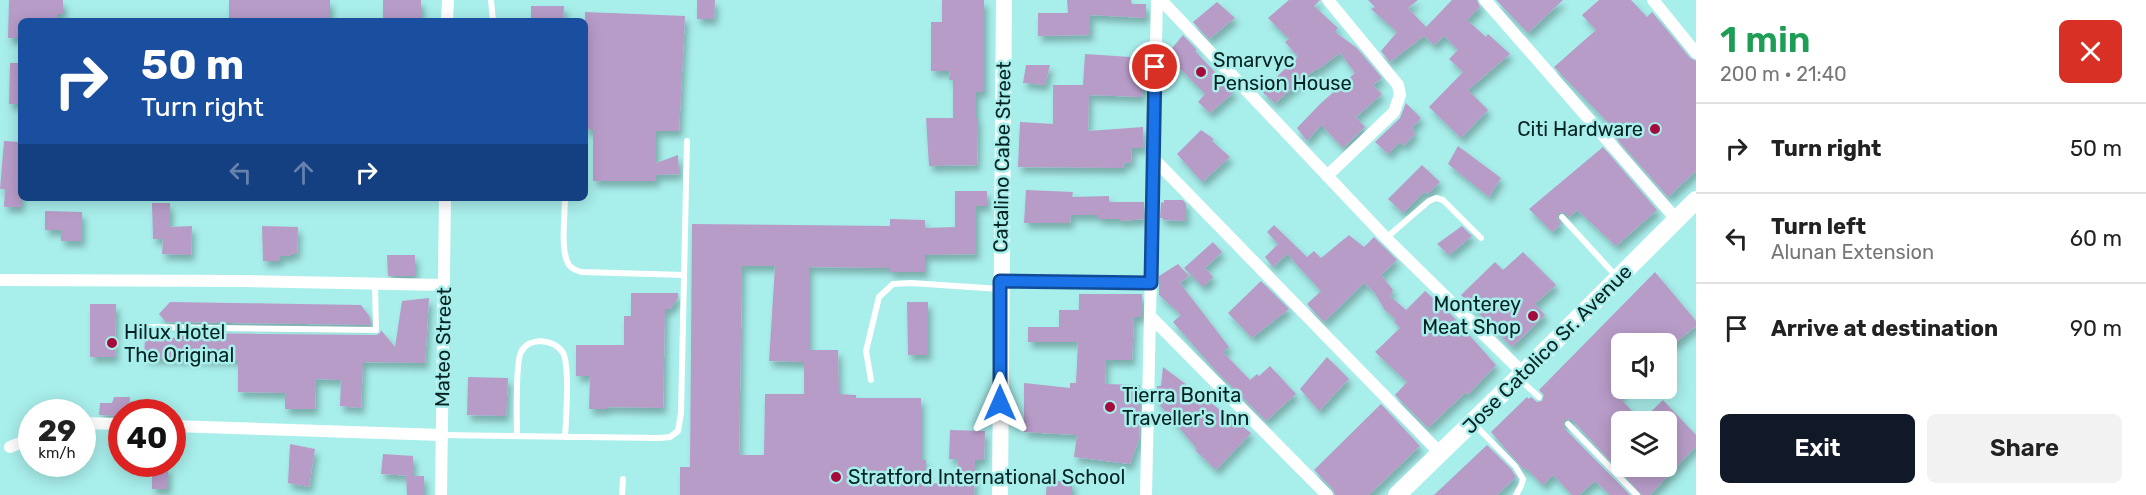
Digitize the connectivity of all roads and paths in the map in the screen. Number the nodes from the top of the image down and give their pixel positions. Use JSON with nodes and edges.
{"nodes":[{"id":1,"x":448,"y":0,"type":"edge"},
{"id":2,"x":491,"y":0,"type":"edge"},
{"id":3,"x":1004,"y":0,"type":"edge"},
{"id":4,"x":1157,"y":0,"type":"edge"},
{"id":5,"x":1161,"y":0,"type":"edge"},
{"id":6,"x":1329,"y":0,"type":"edge"},
{"id":7,"x":1485,"y":0,"type":"edge"},
{"id":8,"x":1653,"y":0,"type":"edge"},
{"id":9,"x":447,"y":18,"type":"edge"},
{"id":10,"x":493,"y":18,"type":"edge"},
{"id":11,"x":1696,"y":53,"type":"edge"},
{"id":12,"x":687,"y":141,"type":"dead end"},
{"id":13,"x":1152,"y":157,"type":"junction"},
{"id":14,"x":1327,"y":176,"type":"junction"},
{"id":15,"x":1696,"y":200,"type":"edge"},
{"id":16,"x":445,"y":201,"type":"edge"},
{"id":17,"x":565,"y":201,"type":"edge"},
{"id":18,"x":1562,"y":217,"type":"dead end"},
{"id":19,"x":1676,"y":219,"type":"junction"},
{"id":20,"x":1386,"y":238,"type":"junction"},
{"id":21,"x":1481,"y":238,"type":"dead end"},
{"id":22,"x":684,"y":275,"type":"junction"},
{"id":23,"x":1618,"y":279,"type":"junction"},
{"id":24,"x":1,"y":280,"type":"edge"},
{"id":25,"x":1151,"y":283,"type":"junction"},
{"id":26,"x":375,"y":284,"type":"junction"},
{"id":27,"x":444,"y":285,"type":"junction"},
{"id":28,"x":1000,"y":285,"type":"junction"},
{"id":29,"x":1150,"y":316,"type":"junction"},
{"id":30,"x":148,"y":327,"type":"dead end"},
{"id":31,"x":1521,"y":376,"type":"junction"},
{"id":32,"x":871,"y":380,"type":"dead end"},
{"id":33,"x":1539,"y":397,"type":"dead end"},
{"id":34,"x":1473,"y":423,"type":"junction"},
{"id":35,"x":1568,"y":424,"type":"dead end"},
{"id":36,"x":186,"y":426,"type":"edge"},
{"id":37,"x":442,"y":435,"type":"junction"},
{"id":38,"x":517,"y":436,"type":"junction"},
{"id":39,"x":565,"y":437,"type":"junction"},
{"id":40,"x":18,"y":444,"type":"edge"},
{"id":41,"x":10,"y":447,"type":"dead end"},
{"id":42,"x":1441,"y":454,"type":"junction"},
{"id":43,"x":622,"y":479,"type":"dead end"},
{"id":44,"x":441,"y":495,"type":"edge"},
{"id":45,"x":622,"y":495,"type":"edge"},
{"id":46,"x":1000,"y":495,"type":"edge"},
{"id":47,"x":1146,"y":495,"type":"edge"},
{"id":48,"x":1327,"y":495,"type":"edge"},
{"id":49,"x":1397,"y":495,"type":"edge"},
{"id":50,"x":1516,"y":495,"type":"edge"},
{"id":51,"x":1637,"y":495,"type":"edge"}],
"edges":[{"from":1,"to":9,"type":"street"},
{"from":2,"to":10,"type":"lane"},
{"from":3,"to":28,"type":"street","name":"Catalino Cabe Street"},
{"from":4,"to":13,"type":"street"},
{"from":5,"to":14,"type":"street"},
{"from":6,"to":14,"type":"street"},
{"from":7,"to":19,"type":"street"},
{"from":8,"to":11,"type":"street"},
{"from":12,"to":22,"type":"lane"},
{"from":13,"to":25,"type":"street"},
{"from":13,"to":42,"type":"street"},
{"from":14,"to":20,"type":"street"},
{"from":15,"to":19,"type":"main road","name":"Jose Catolico Sr. Avenue"},
{"from":16,"to":27,"type":"street","name":"Mateo Street"},
{"from":17,"to":22,"type":"lane"},
{"from":18,"to":23,"type":"lane"},
{"from":19,"to":23,"type":"main road","name":"Jose Catolico Sr. Avenue"},
{"from":20,"to":21,"type":"lane"},
{"from":20,"to":31,"type":"street"},
{"from":22,"to":39,"type":"lane"},
{"from":23,"to":31,"type":"main road","name":"Jose Catolico Sr. Avenue"},
{"from":24,"to":26,"type":"street"},
{"from":25,"to":28,"type":"street"},
{"from":25,"to":29,"type":"street"},
{"from":26,"to":27,"type":"street"},
{"from":26,"to":30,"type":"lane"},
{"from":27,"to":37,"type":"street","name":"Mateo Street"},
{"from":28,"to":32,"type":"lane"},
{"from":28,"to":46,"type":"street","name":"Catalino Cabe Street"},
{"from":29,"to":47,"type":"street"},
{"from":29,"to":48,"type":"street"},
{"from":31,"to":33,"type":"lane"},
{"from":31,"to":34,"type":"main road","name":"Jose Catolico Sr. Avenue"},
{"from":34,"to":42,"type":"main road","name":"Jose Catolico Sr. Avenue"},
{"from":34,"to":50,"type":"lane"},
{"from":35,"to":51,"type":"lane"},
{"from":36,"to":37,"type":"street"},
{"from":37,"to":38,"type":"lane"},
{"from":37,"to":44,"type":"street","name":"Mateo Street"},
{"from":38,"to":39,"type":"lane"},
{"from":38,"to":39,"type":"lane"},
{"from":40,"to":41,"type":"street"},
{"from":42,"to":49,"type":"main road","name":"Jose Catolico Sr. Avenue"},
{"from":43,"to":45,"type":"lane"}]}
